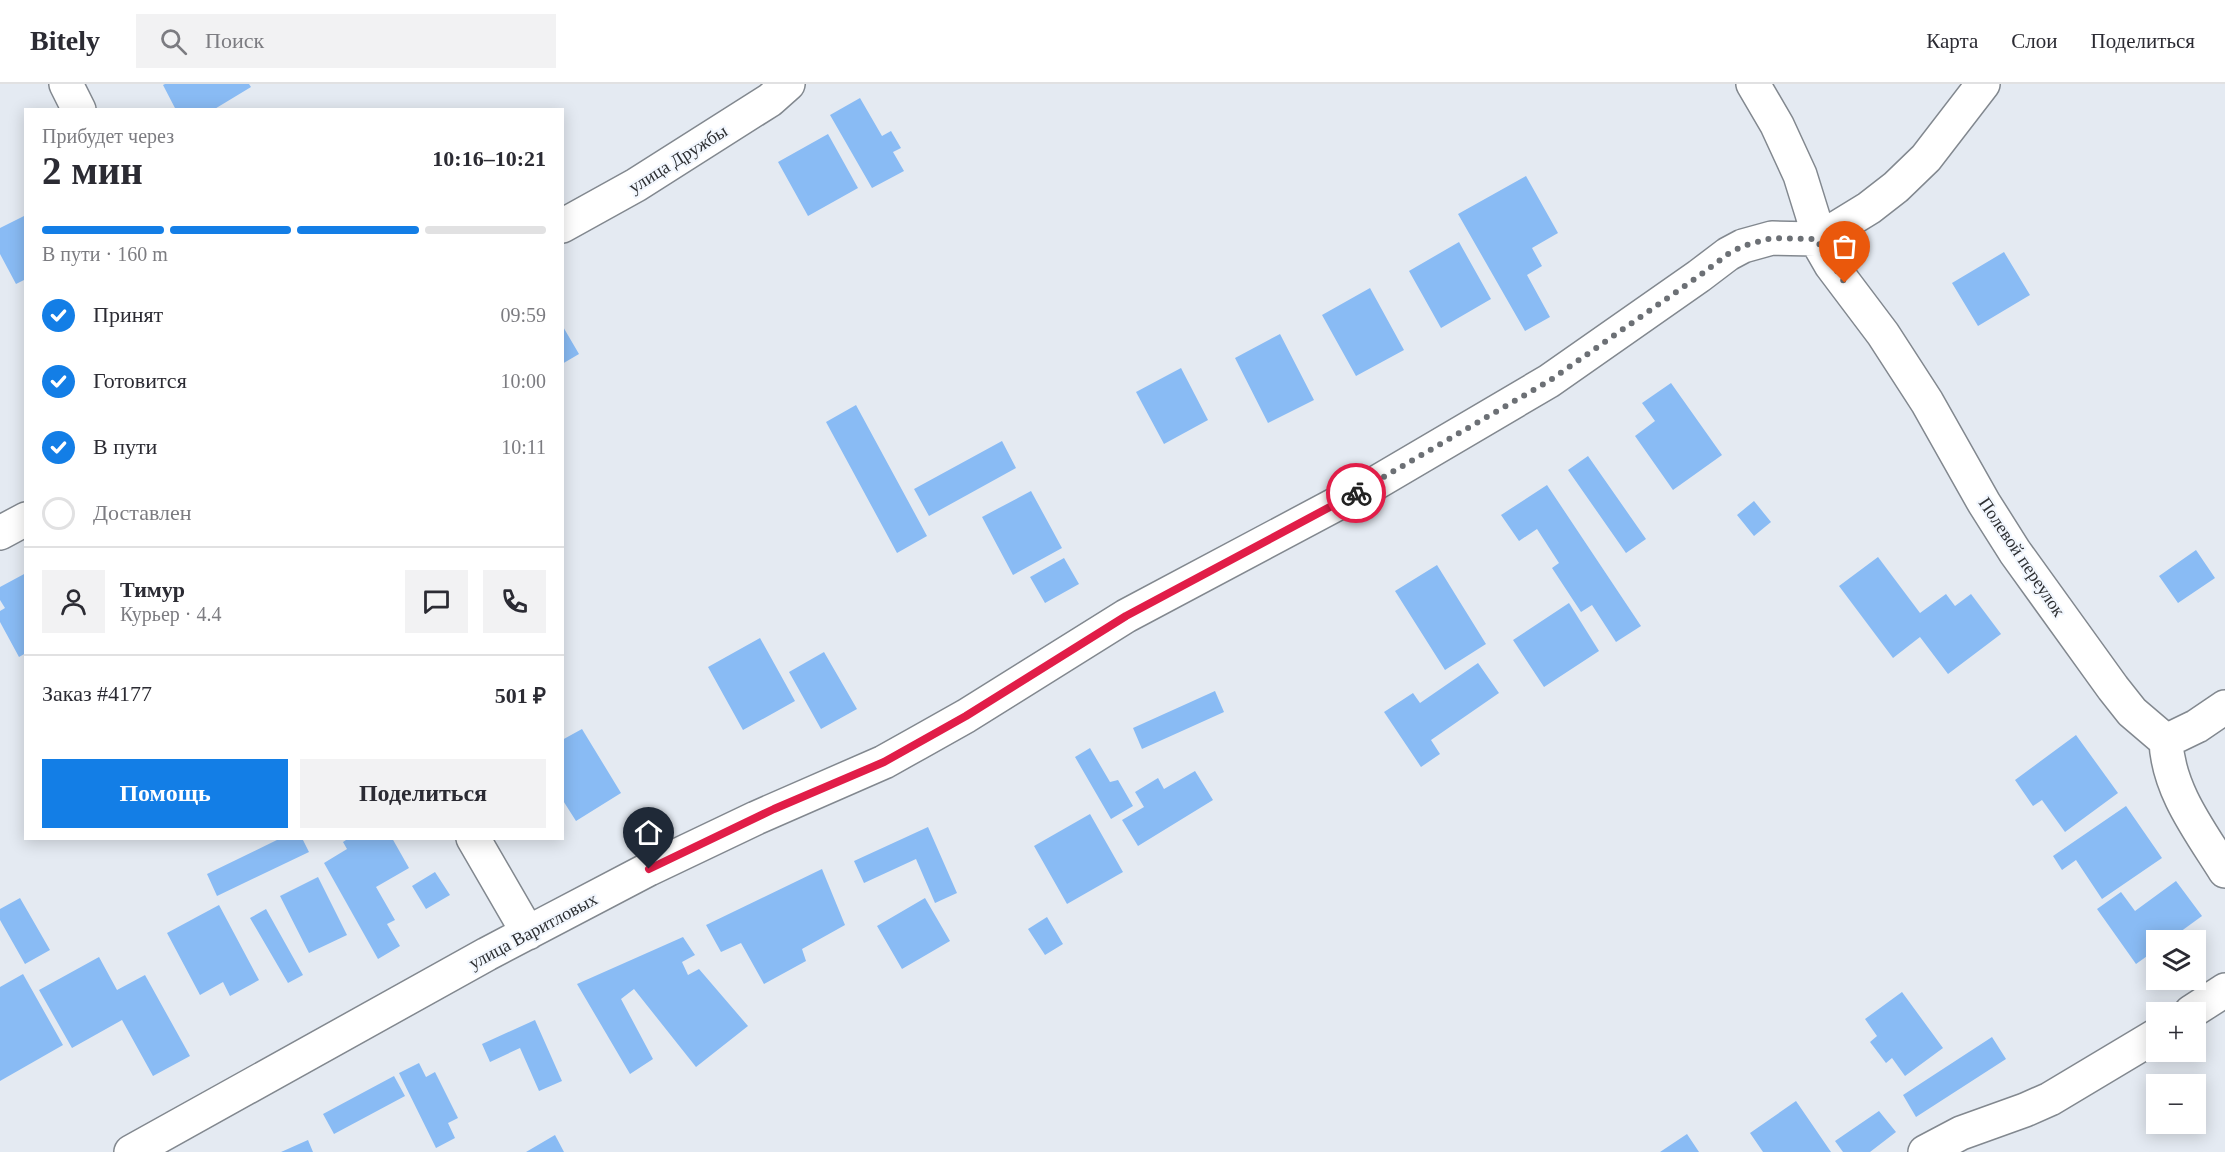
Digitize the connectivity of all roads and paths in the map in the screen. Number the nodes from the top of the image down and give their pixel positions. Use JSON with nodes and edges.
{"nodes":[{"id":1,"x":66,"y":84,"type":"edge"},
{"id":2,"x":788,"y":84,"type":"edge"},
{"id":3,"x":1753,"y":84,"type":"edge"},
{"id":4,"x":1983,"y":84,"type":"edge"},
{"id":5,"x":79,"y":108,"type":"edge"},
{"id":6,"x":564,"y":225,"type":"edge"},
{"id":7,"x":1816,"y":239,"type":"junction"},
{"id":8,"x":24,"y":520,"type":"edge"},
{"id":9,"x":0,"y":533,"type":"edge"},
{"id":10,"x":2225,"y":707,"type":"edge"},
{"id":11,"x":2166,"y":741,"type":"junction"},
{"id":12,"x":474,"y":840,"type":"edge"},
{"id":13,"x":2225,"y":871,"type":"edge"},
{"id":14,"x":528,"y":933,"type":"junction"},
{"id":15,"x":2225,"y":990,"type":"edge"},
{"id":16,"x":2206,"y":1002,"type":"edge"},
{"id":17,"x":2146,"y":1042,"type":"edge"},
{"id":18,"x":130,"y":1152,"type":"edge"},
{"id":19,"x":1925,"y":1152,"type":"edge"}],
"edges":[{"from":1,"to":5,"type":"street"},
{"from":2,"to":6,"type":"street","name":"улица Дружбы"},
{"from":3,"to":7,"type":"street","name":"Полевой переулок"},
{"from":4,"to":7,"type":"street"},
{"from":7,"to":11,"type":"street","name":"Полевой переулок"},
{"from":7,"to":14,"type":"street","name":"улица Варитловых"},
{"from":8,"to":9,"type":"street"},
{"from":10,"to":11,"type":"street"},
{"from":11,"to":13,"type":"street"},
{"from":12,"to":14,"type":"street"},
{"from":14,"to":18,"type":"street","name":"улица Варитловых"},
{"from":15,"to":16,"type":"street"},
{"from":17,"to":19,"type":"street"}]}
